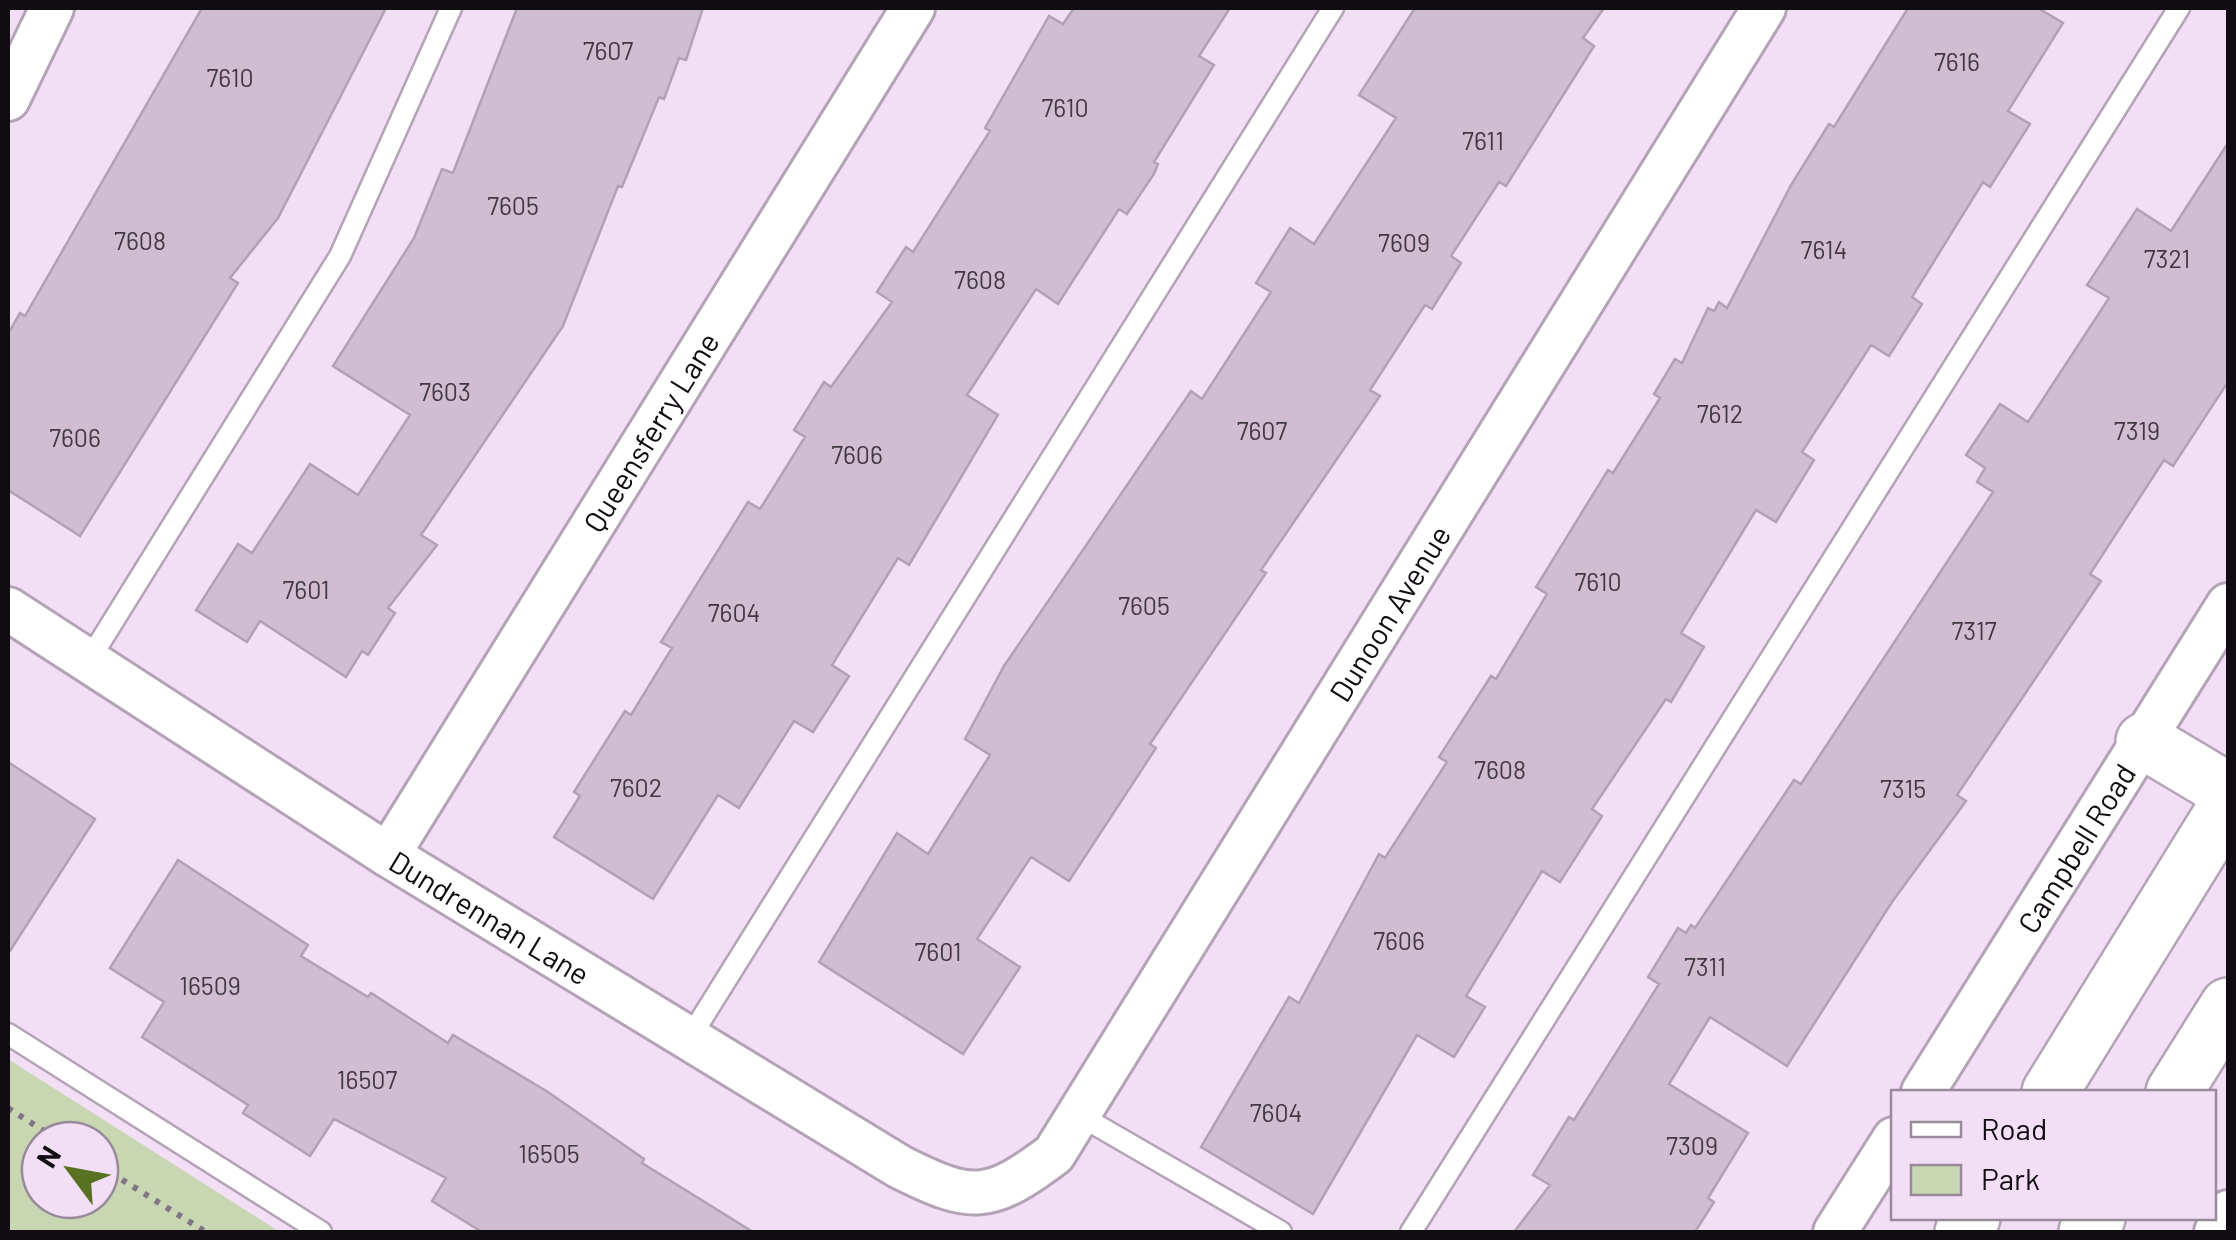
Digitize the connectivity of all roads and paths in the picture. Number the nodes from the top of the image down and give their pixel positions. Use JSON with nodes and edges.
{"nodes":[{"id":1,"x":52,"y":8,"type":"edge"},
{"id":2,"x":451,"y":8,"type":"edge"},
{"id":3,"x":913,"y":8,"type":"edge"},
{"id":4,"x":1333,"y":8,"type":"edge"},
{"id":5,"x":1764,"y":8,"type":"edge"},
{"id":6,"x":2179,"y":8,"type":"edge"},
{"id":7,"x":8,"y":99,"type":"edge"},
{"id":8,"x":2228,"y":605,"type":"edge"},
{"id":9,"x":8,"y":609,"type":"edge"},
{"id":10,"x":89,"y":660,"type":"junction"},
{"id":11,"x":2144,"y":741,"type":"junction"},
{"id":12,"x":2228,"y":791,"type":"edge"},
{"id":13,"x":2228,"y":804,"type":"edge"},
{"id":14,"x":388,"y":855,"type":"junction"},
{"id":15,"x":2228,"y":1006,"type":"edge"},
{"id":16,"x":8,"y":1034,"type":"edge"},
{"id":17,"x":689,"y":1039,"type":"junction"},
{"id":18,"x":1924,"y":1090,"type":"edge"},
{"id":19,"x":2051,"y":1090,"type":"edge"},
{"id":20,"x":2175,"y":1090,"type":"edge"},
{"id":21,"x":1079,"y":1115,"type":"junction"},
{"id":22,"x":1891,"y":1144,"type":"edge"},
{"id":23,"x":120,"y":1178,"type":"edge"},
{"id":24,"x":988,"y":1195,"type":"joint"},
{"id":25,"x":2228,"y":1212,"type":"edge"},
{"id":26,"x":206,"y":1232,"type":"edge"},
{"id":27,"x":321,"y":1232,"type":"edge"},
{"id":28,"x":1281,"y":1232,"type":"edge"},
{"id":29,"x":1411,"y":1232,"type":"edge"},
{"id":30,"x":1834,"y":1232,"type":"edge"},
{"id":31,"x":2216,"y":1232,"type":"edge"}],
"edges":[{"from":1,"to":7,"type":"street"},
{"from":2,"to":10,"type":"lane"},
{"from":3,"to":14,"type":"street","name":"Queensferry Lane"},
{"from":4,"to":17,"type":"lane"},
{"from":5,"to":21,"type":"street","name":"Dunoon Avenue"},
{"from":6,"to":29,"type":"lane"},
{"from":8,"to":11,"type":"street","name":"Campbell Road"},
{"from":9,"to":10,"type":"street","name":"Dundrennan Lane"},
{"from":10,"to":14,"type":"street","name":"Dundrennan Lane"},
{"from":11,"to":12,"type":"main road"},
{"from":11,"to":18,"type":"street","name":"Campbell Road"},
{"from":13,"to":19,"type":"main road"},
{"from":14,"to":17,"type":"street","name":"Dundrennan Lane"},
{"from":15,"to":20,"type":"main road"},
{"from":16,"to":27,"type":"lane"},
{"from":17,"to":24,"type":"street","name":"Dundrennan Lane"},
{"from":21,"to":24,"type":"street","name":"Dunoon Avenue"},
{"from":21,"to":28,"type":"lane"},
{"from":22,"to":30,"type":"street"},
{"from":23,"to":26,"type":"path"},
{"from":25,"to":31,"type":"street"}]}
